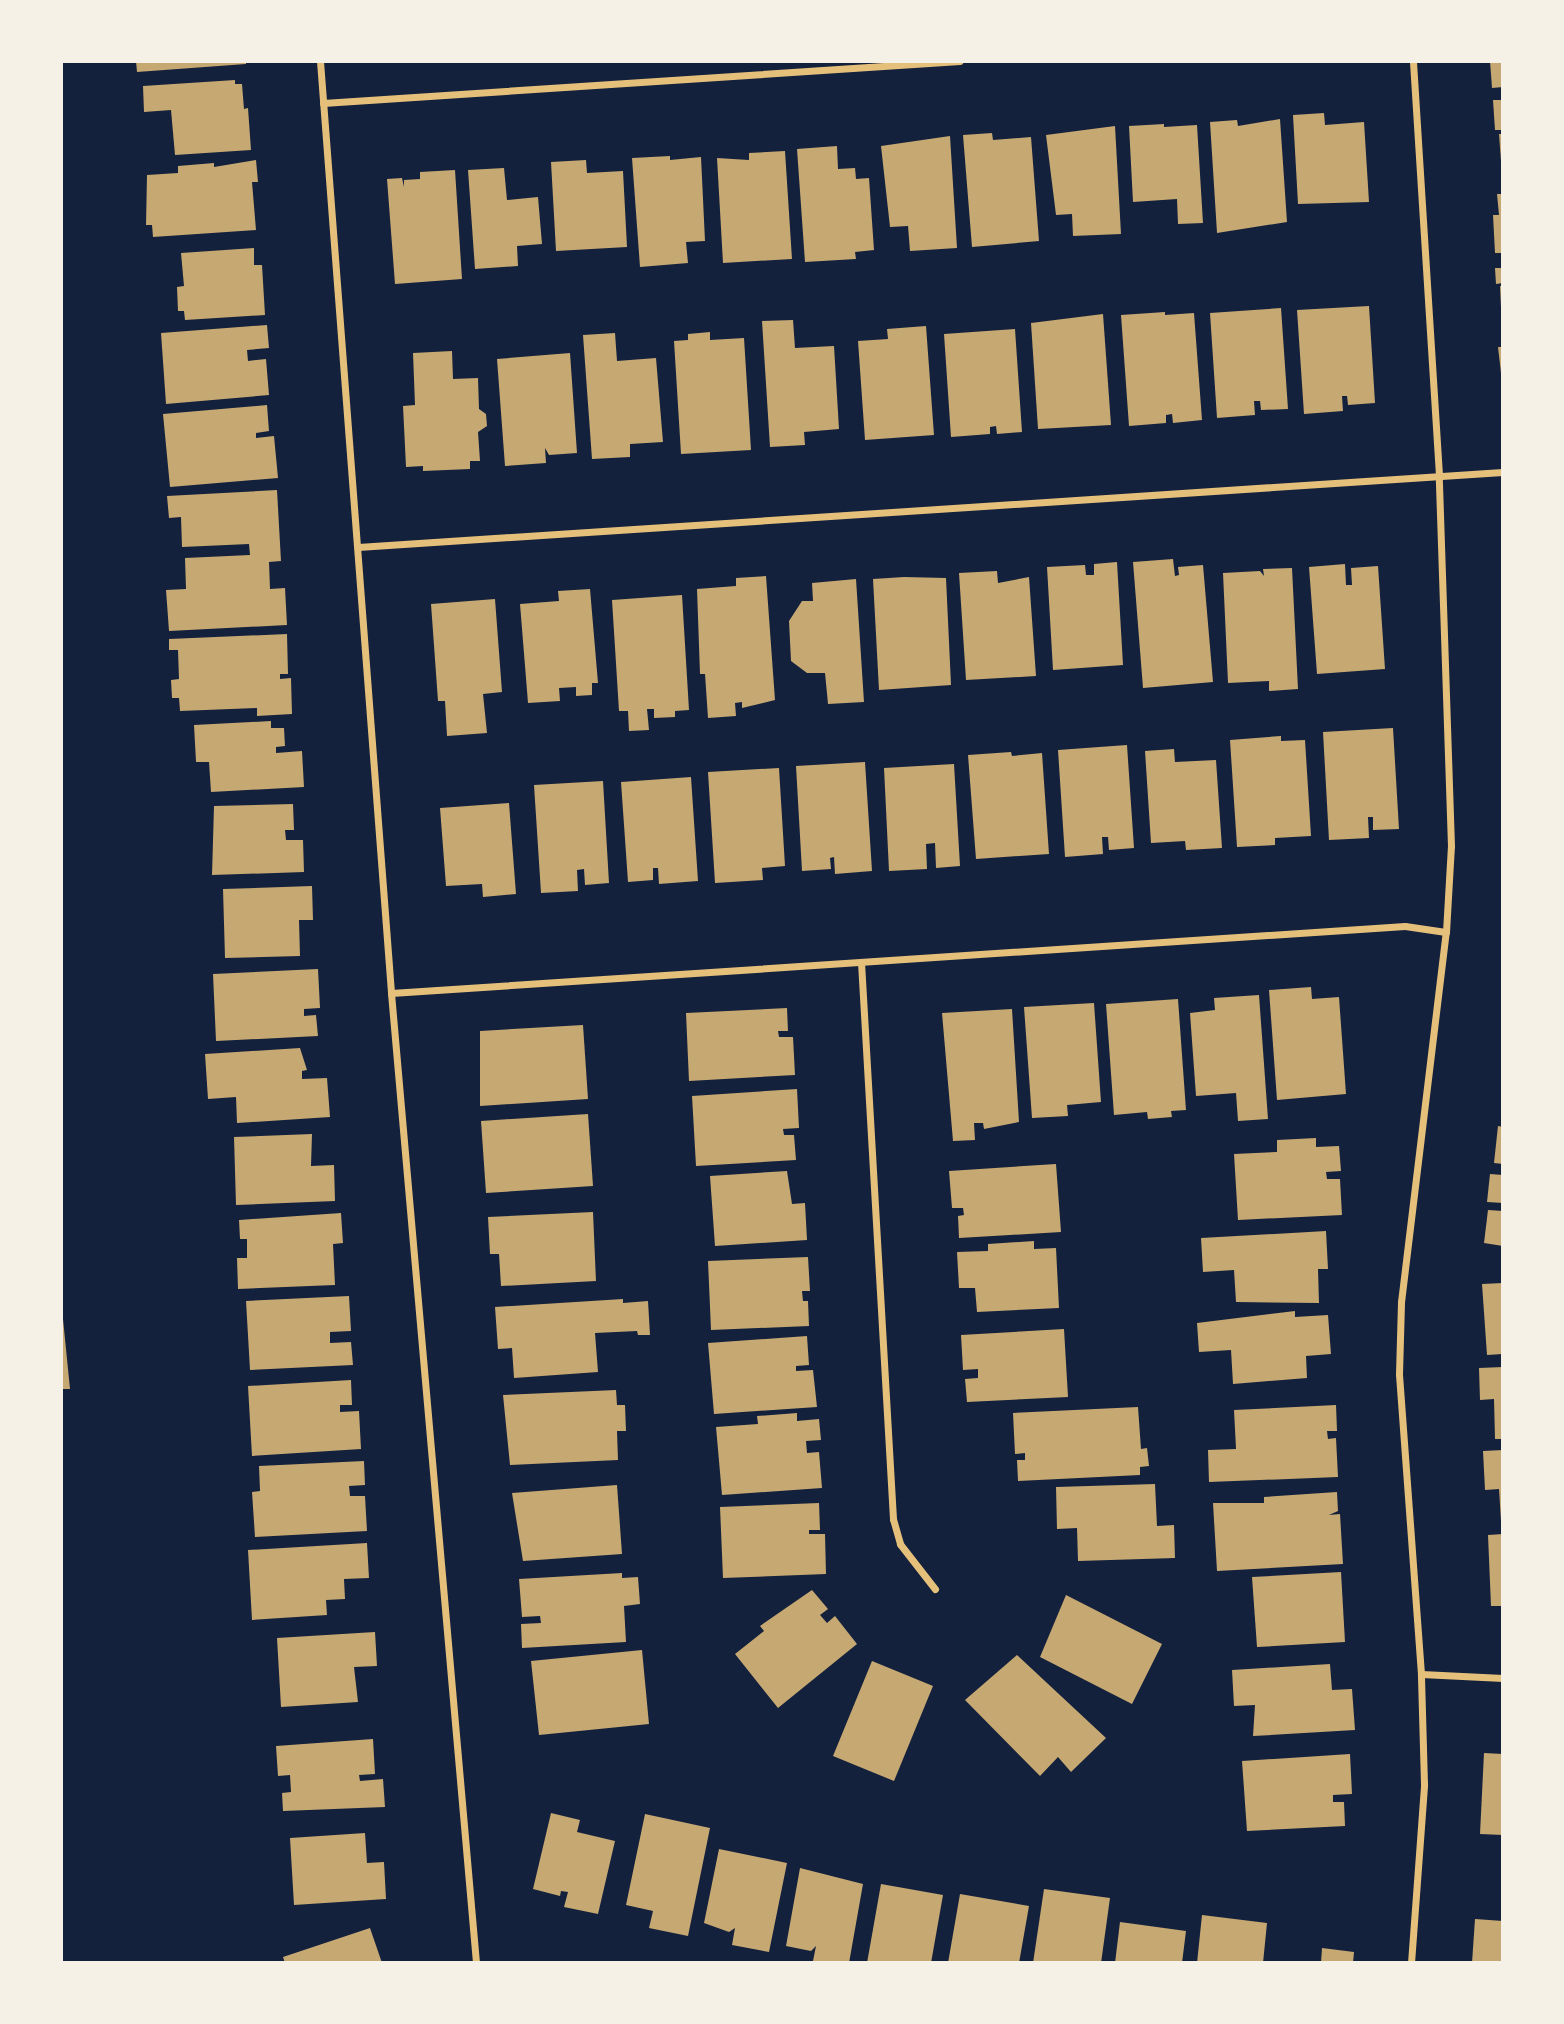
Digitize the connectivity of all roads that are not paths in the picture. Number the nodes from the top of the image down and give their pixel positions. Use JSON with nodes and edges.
{"nodes":[{"id":1,"x":320,"y":61,"type":"edge"},
{"id":2,"x":960,"y":61,"type":"edge"},
{"id":3,"x":1413,"y":61,"type":"edge"},
{"id":4,"x":323,"y":103,"type":"junction"},
{"id":5,"x":1503,"y":472,"type":"edge"},
{"id":6,"x":1439,"y":475,"type":"junction"},
{"id":7,"x":358,"y":547,"type":"junction"},
{"id":8,"x":1446,"y":932,"type":"junction"},
{"id":9,"x":861,"y":962,"type":"junction"},
{"id":10,"x":391,"y":993,"type":"junction"},
{"id":11,"x":935,"y":1589,"type":"dead end"},
{"id":12,"x":1421,"y":1674,"type":"junction"},
{"id":13,"x":1503,"y":1678,"type":"edge"},
{"id":14,"x":476,"y":1963,"type":"edge"},
{"id":15,"x":1411,"y":1963,"type":"edge"}],
"edges":[{"from":1,"to":4,"type":"street"},
{"from":2,"to":4,"type":"street"},
{"from":3,"to":6,"type":"street"},
{"from":4,"to":7,"type":"street"},
{"from":5,"to":6,"type":"street"},
{"from":6,"to":7,"type":"street"},
{"from":6,"to":8,"type":"street"},
{"from":7,"to":10,"type":"street"},
{"from":8,"to":9,"type":"street"},
{"from":8,"to":12,"type":"street"},
{"from":9,"to":10,"type":"street"},
{"from":9,"to":11,"type":"street"},
{"from":10,"to":14,"type":"street"},
{"from":12,"to":13,"type":"street"},
{"from":12,"to":15,"type":"street"}]}
